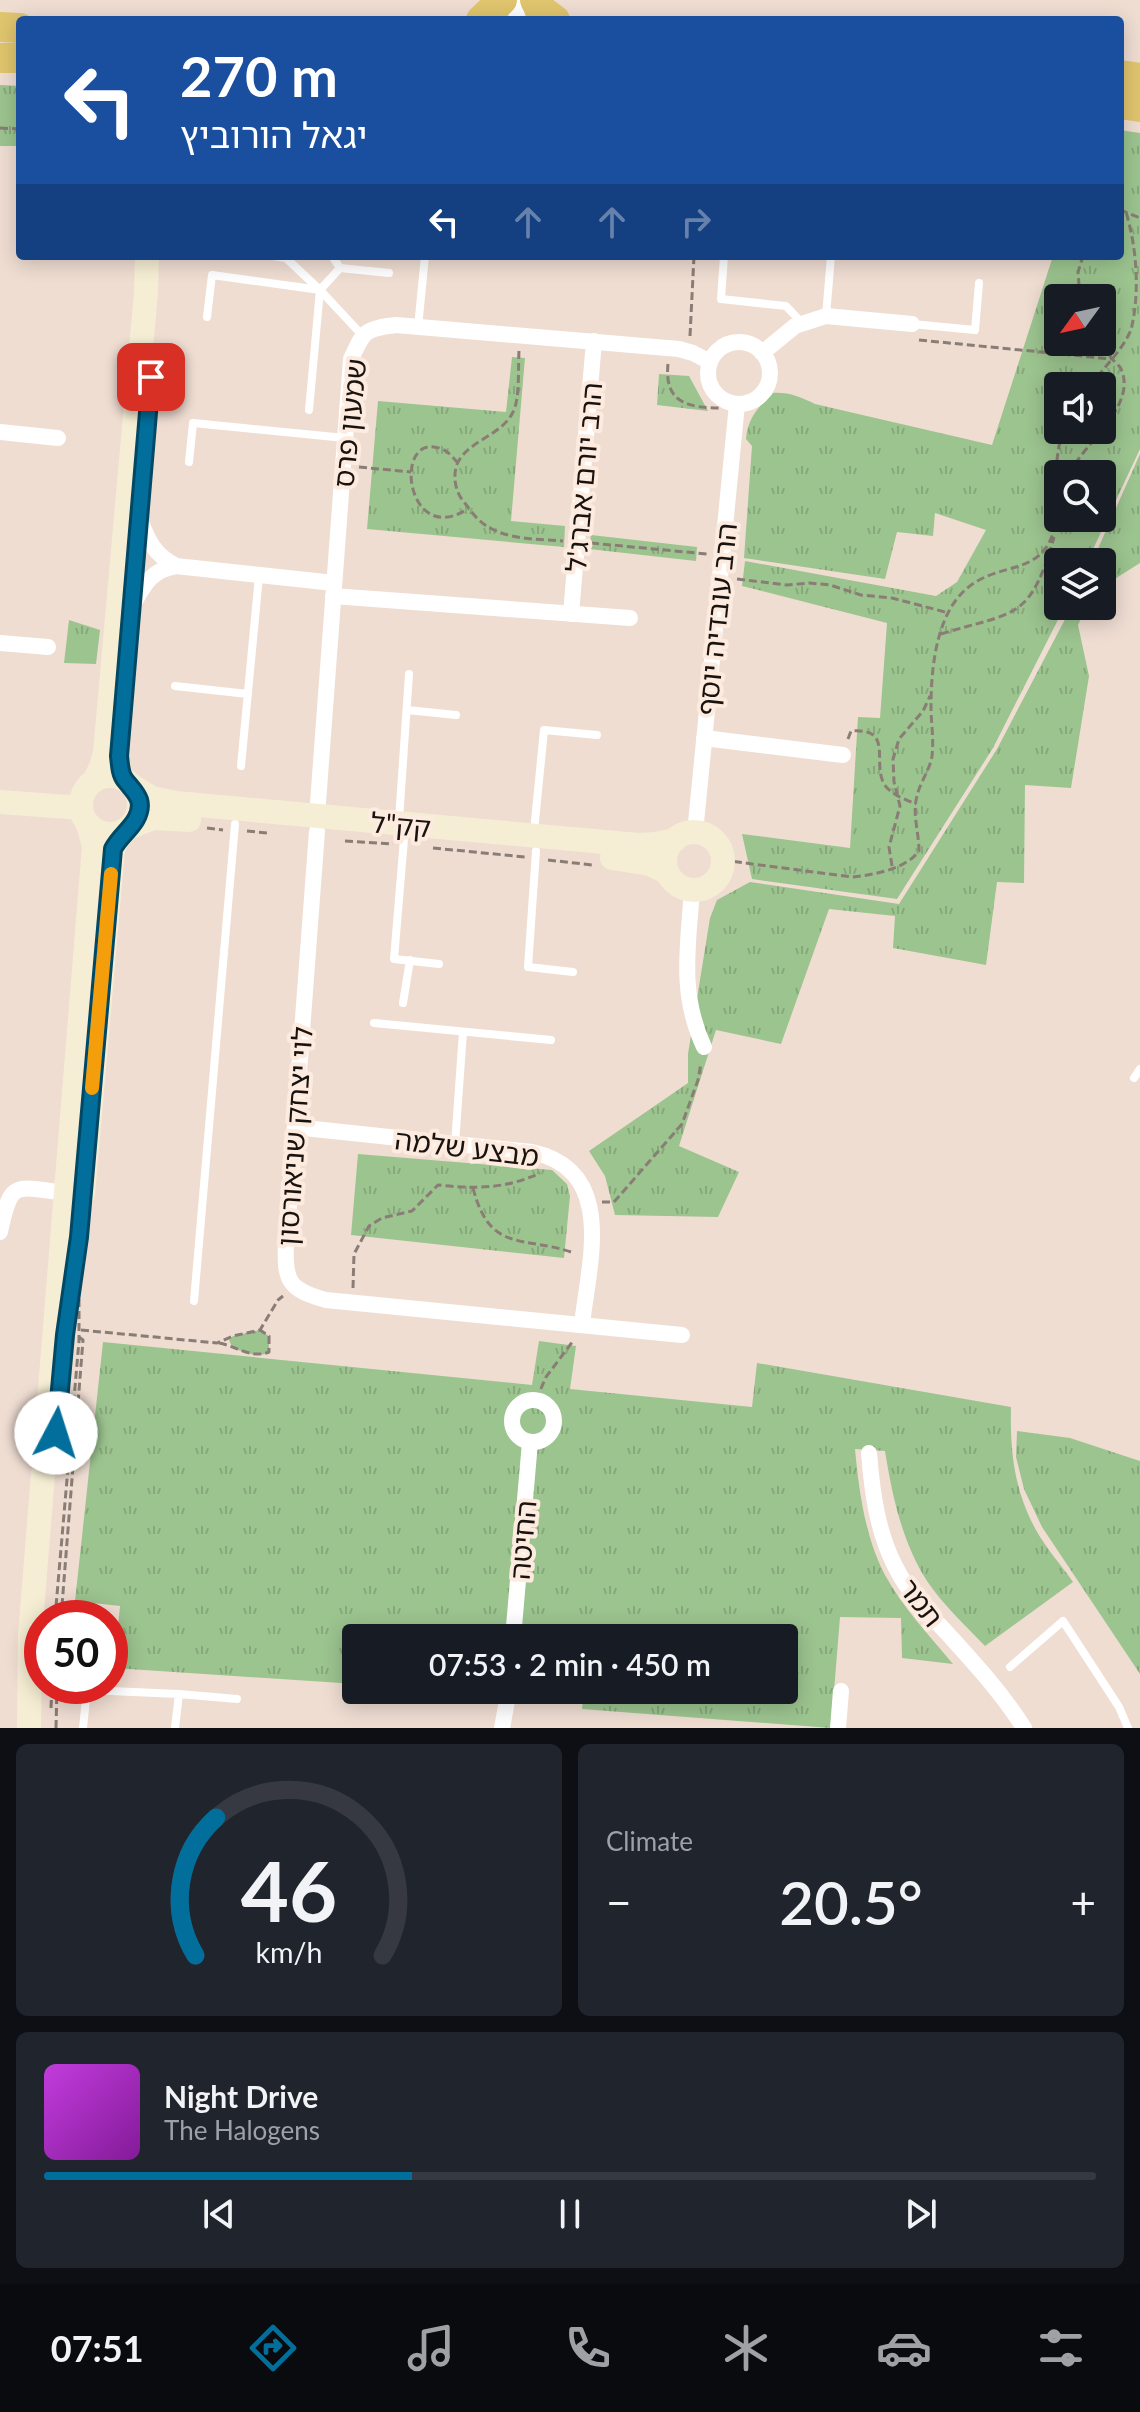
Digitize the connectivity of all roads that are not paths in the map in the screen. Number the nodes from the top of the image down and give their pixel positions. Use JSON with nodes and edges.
{"nodes":[{"id":1,"x":502,"y":0,"type":"edge"},
{"id":2,"x":533,"y":0,"type":"edge"},
{"id":3,"x":485,"y":16,"type":"edge"},
{"id":4,"x":550,"y":16,"type":"edge"},
{"id":5,"x":147,"y":260,"type":"edge"},
{"id":6,"x":160,"y":260,"type":"edge"},
{"id":7,"x":289,"y":260,"type":"edge"},
{"id":8,"x":335,"y":260,"type":"edge"},
{"id":9,"x":425,"y":260,"type":"edge"},
{"id":10,"x":724,"y":260,"type":"edge"},
{"id":11,"x":831,"y":260,"type":"edge"},
{"id":12,"x":340,"y":268,"type":"junction"},
{"id":13,"x":389,"y":273,"type":"dead end"},
{"id":14,"x":979,"y":283,"type":"dead end"},
{"id":15,"x":320,"y":290,"type":"junction"},
{"id":16,"x":826,"y":316,"type":"junction"},
{"id":17,"x":207,"y":317,"type":"dead end"},
{"id":18,"x":802,"y":323,"type":"junction"},
{"id":19,"x":912,"y":324,"type":"joint"},
{"id":20,"x":418,"y":327,"type":"junction"},
{"id":21,"x":362,"y":335,"type":"junction"},
{"id":22,"x":594,"y":341,"type":"junction"},
{"id":23,"x":762,"y":353,"type":"junction"},
{"id":24,"x":710,"y":362,"type":"junction"},
{"id":25,"x":737,"y":404,"type":"junction"},
{"id":26,"x":309,"y":410,"type":"dead end"},
{"id":27,"x":0,"y":432,"type":"edge"},
{"id":28,"x":58,"y":438,"type":"dead end"},
{"id":29,"x":345,"y":438,"type":"junction"},
{"id":30,"x":189,"y":462,"type":"dead end"},
{"id":31,"x":139,"y":518,"type":"junction"},
{"id":32,"x":176,"y":566,"type":"junction"},
{"id":33,"x":259,"y":575,"type":"junction"},
{"id":34,"x":334,"y":590,"type":"junction"},
{"id":35,"x":132,"y":606,"type":"junction"},
{"id":36,"x":571,"y":614,"type":"junction"},
{"id":37,"x":630,"y":618,"type":"dead end"},
{"id":38,"x":0,"y":643,"type":"edge"},
{"id":39,"x":48,"y":647,"type":"dead end"},
{"id":40,"x":409,"y":674,"type":"dead end"},
{"id":41,"x":175,"y":686,"type":"dead end"},
{"id":42,"x":248,"y":694,"type":"junction"},
{"id":43,"x":407,"y":710,"type":"junction"},
{"id":44,"x":456,"y":715,"type":"dead end"},
{"id":45,"x":597,"y":735,"type":"dead end"},
{"id":46,"x":704,"y":738,"type":"junction"},
{"id":47,"x":843,"y":755,"type":"road end"},
{"id":48,"x":241,"y":766,"type":"dead end"},
{"id":49,"x":94,"y":781,"type":"junction"},
{"id":50,"x":128,"y":783,"type":"junction"},
{"id":51,"x":0,"y":802,"type":"edge"},
{"id":52,"x":85,"y":817,"type":"junction"},
{"id":53,"x":235,"y":824,"type":"junction"},
{"id":54,"x":317,"y":824,"type":"junction"},
{"id":55,"x":128,"y":828,"type":"junction"},
{"id":56,"x":402,"y":836,"type":"junction"},
{"id":57,"x":685,"y":836,"type":"junction"},
{"id":58,"x":535,"y":848,"type":"junction"},
{"id":59,"x":668,"y":873,"type":"junction"},
{"id":60,"x":692,"y":890,"type":"junction"},
{"id":61,"x":410,"y":960,"type":"junction"},
{"id":62,"x":439,"y":964,"type":"dead end"},
{"id":63,"x":573,"y":972,"type":"dead end"},
{"id":64,"x":403,"y":1003,"type":"dead end"},
{"id":65,"x":374,"y":1023,"type":"dead end"},
{"id":66,"x":463,"y":1032,"type":"junction"},
{"id":67,"x":551,"y":1040,"type":"dead end"},
{"id":68,"x":704,"y":1047,"type":"road end"},
{"id":69,"x":1140,"y":1069,"type":"edge"},
{"id":70,"x":1134,"y":1078,"type":"dead end"},
{"id":71,"x":295,"y":1127,"type":"junction"},
{"id":72,"x":455,"y":1144,"type":"junction"},
{"id":73,"x":66,"y":1193,"type":"junction"},
{"id":74,"x":0,"y":1232,"type":"edge"},
{"id":75,"x":194,"y":1301,"type":"dead end"},
{"id":76,"x":582,"y":1324,"type":"junction"},
{"id":77,"x":682,"y":1335,"type":"dead end"},
{"id":78,"x":530,"y":1442,"type":"junction"},
{"id":79,"x":869,"y":1453,"type":"dead end"},
{"id":80,"x":43,"y":1600,"type":"edge"},
{"id":81,"x":514,"y":1624,"type":"edge"},
{"id":82,"x":1010,"y":1667,"type":"dead end"},
{"id":83,"x":841,"y":1691,"type":"dead end"},
{"id":84,"x":179,"y":1694,"type":"junction"},
{"id":85,"x":237,"y":1699,"type":"dead end"},
{"id":86,"x":44,"y":1704,"type":"edge"},
{"id":87,"x":506,"y":1704,"type":"edge"},
{"id":88,"x":29,"y":1728,"type":"edge"},
{"id":89,"x":47,"y":1728,"type":"edge"},
{"id":90,"x":83,"y":1728,"type":"edge"},
{"id":91,"x":175,"y":1728,"type":"edge"},
{"id":92,"x":502,"y":1728,"type":"edge"},
{"id":93,"x":838,"y":1728,"type":"edge"},
{"id":94,"x":1024,"y":1728,"type":"edge"},
{"id":95,"x":1128,"y":1728,"type":"edge"}],
"edges":[{"from":1,"to":3,"type":"highway"},
{"from":2,"to":4,"type":"highway"},
{"from":5,"to":49,"type":"main road"},
{"from":6,"to":31,"type":"main road"},
{"from":7,"to":15,"type":"lane"},
{"from":8,"to":12,"type":"lane"},
{"from":9,"to":20,"type":"lane"},
{"from":10,"to":18,"type":"lane"},
{"from":11,"to":16,"type":"lane"},
{"from":12,"to":13,"type":"lane"},
{"from":12,"to":15,"type":"lane"},
{"from":14,"to":19,"type":"lane"},
{"from":15,"to":17,"type":"lane"},
{"from":15,"to":21,"type":"lane"},
{"from":15,"to":26,"type":"lane"},
{"from":16,"to":18,"type":"street"},
{"from":16,"to":19,"type":"street"},
{"from":18,"to":23,"type":"street"},
{"from":20,"to":21,"type":"street","name":"שמעון פרס"},
{"from":20,"to":22,"type":"street","name":"שמעון פרס"},
{"from":21,"to":29,"type":"street","name":"שמעון פרס"},
{"from":22,"to":24,"type":"street","name":"שמעון פרס"},
{"from":22,"to":36,"type":"street","name":"הרב יורם אברג'ל"},
{"from":23,"to":24,"type":"street"},
{"from":23,"to":25,"type":"street"},
{"from":24,"to":25,"type":"street"},
{"from":25,"to":46,"type":"street","name":"הרב עובדיה יוסף"},
{"from":27,"to":28,"type":"street"},
{"from":29,"to":30,"type":"lane"},
{"from":29,"to":34,"type":"street","name":"שמעון פרס"},
{"from":31,"to":32,"type":"street"},
{"from":31,"to":35,"type":"main road"},
{"from":32,"to":33,"type":"street","name":"הרב יורם אברג'ל"},
{"from":32,"to":35,"type":"street"},
{"from":33,"to":34,"type":"street","name":"הרב יורם אברג'ל"},
{"from":33,"to":42,"type":"lane"},
{"from":34,"to":36,"type":"street","name":"הרב יורם אברג'ל"},
{"from":34,"to":54,"type":"street","name":"שמעון פרס"},
{"from":35,"to":50,"type":"main road"},
{"from":36,"to":37,"type":"street","name":"הרב יורם אברג'ל"},
{"from":38,"to":39,"type":"street"},
{"from":40,"to":43,"type":"lane"},
{"from":41,"to":42,"type":"lane"},
{"from":42,"to":48,"type":"lane"},
{"from":43,"to":44,"type":"lane"},
{"from":43,"to":56,"type":"lane"},
{"from":45,"to":58,"type":"lane"},
{"from":46,"to":47,"type":"street"},
{"from":46,"to":57,"type":"street","name":"הרב עובדיה יוסף"},
{"from":49,"to":50,"type":"main road"},
{"from":49,"to":52,"type":"main road"},
{"from":50,"to":54,"type":"main road","name":"קק\"ל"},
{"from":50,"to":55,"type":"main road"},
{"from":51,"to":52,"type":"main road"},
{"from":52,"to":55,"type":"main road"},
{"from":52,"to":73,"type":"main road"},
{"from":53,"to":54,"type":"main road","name":"קק\"ל"},
{"from":53,"to":55,"type":"main road","name":"קק\"ל"},
{"from":53,"to":75,"type":"lane"},
{"from":54,"to":56,"type":"main road","name":"קק\"ל"},
{"from":54,"to":71,"type":"street","name":"לוי יצחק שניאורסון"},
{"from":55,"to":80,"type":"main road"},
{"from":56,"to":58,"type":"main road","name":"קק\"ל"},
{"from":56,"to":61,"type":"lane"},
{"from":57,"to":58,"type":"main road","name":"קק\"ל"},
{"from":57,"to":59,"type":"main road"},
{"from":57,"to":60,"type":"main road"},
{"from":58,"to":59,"type":"main road","name":"קק\"ל"},
{"from":58,"to":63,"type":"lane"},
{"from":59,"to":60,"type":"main road"},
{"from":60,"to":68,"type":"street"},
{"from":61,"to":62,"type":"lane"},
{"from":61,"to":64,"type":"lane"},
{"from":65,"to":66,"type":"lane"},
{"from":66,"to":67,"type":"lane"},
{"from":66,"to":72,"type":"lane"},
{"from":69,"to":70,"type":"lane"},
{"from":71,"to":72,"type":"street","name":"מבצע שלמה"},
{"from":71,"to":76,"type":"street","name":"לוי יצחק שניאורסון"},
{"from":72,"to":76,"type":"street","name":"מבצע שלמה"},
{"from":73,"to":74,"type":"street"},
{"from":73,"to":88,"type":"main road"},
{"from":76,"to":77,"type":"street","name":"לוי יצחק שניאורסון"},
{"from":78,"to":78,"type":"street"},
{"from":78,"to":81,"type":"street","name":"החיטה"},
{"from":79,"to":94,"type":"street","name":"תמר"},
{"from":82,"to":95,"type":"lane"},
{"from":83,"to":93,"type":"street"},
{"from":84,"to":85,"type":"lane"},
{"from":84,"to":90,"type":"lane"},
{"from":84,"to":91,"type":"lane"},
{"from":86,"to":89,"type":"main road"},
{"from":87,"to":92,"type":"street"}]}
